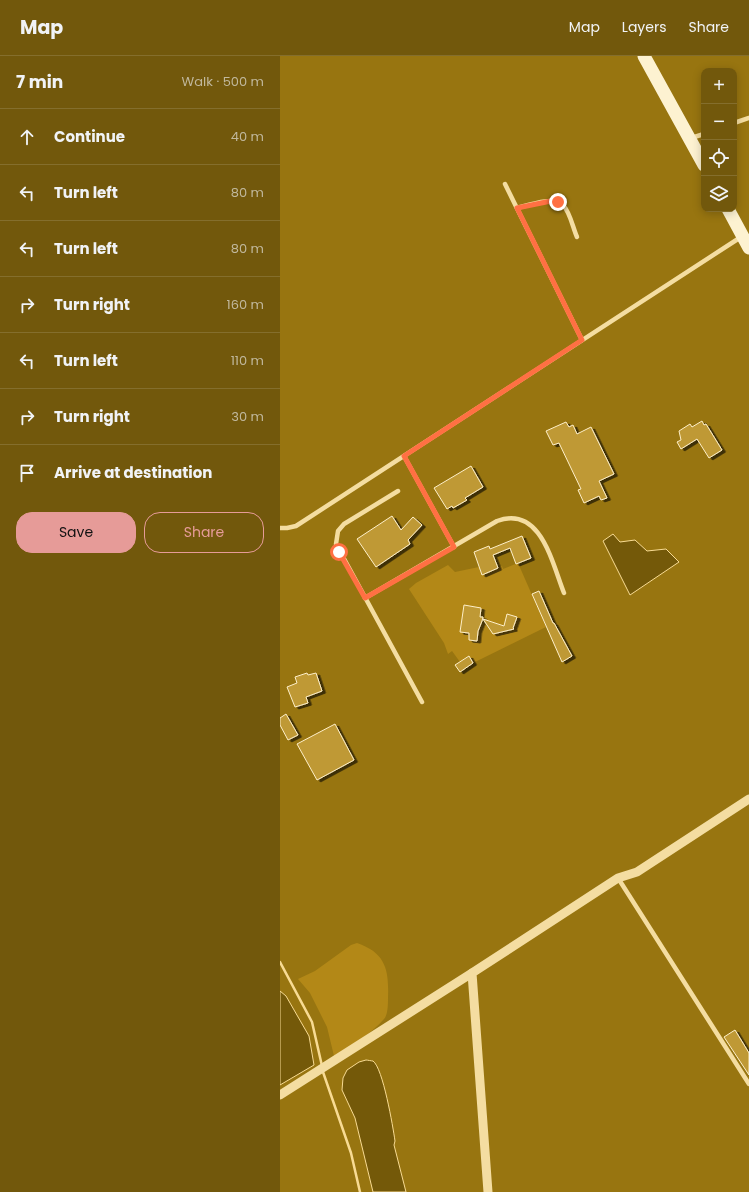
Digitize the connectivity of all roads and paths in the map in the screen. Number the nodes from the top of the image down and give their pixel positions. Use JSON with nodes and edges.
{"nodes":[{"id":1,"x":644,"y":56,"type":"edge"},
{"id":2,"x":749,"y":118,"type":"edge"},
{"id":3,"x":737,"y":122,"type":"edge"},
{"id":4,"x":701,"y":135,"type":"edge"},
{"id":5,"x":689,"y":139,"type":"junction"},
{"id":6,"x":701,"y":161,"type":"edge"},
{"id":7,"x":505,"y":184,"type":"dead end"},
{"id":8,"x":517,"y":208,"type":"junction"},
{"id":9,"x":730,"y":212,"type":"edge"},
{"id":10,"x":577,"y":237,"type":"dead end"},
{"id":11,"x":746,"y":242,"type":"edge"},
{"id":12,"x":582,"y":340,"type":"junction"},
{"id":13,"x":404,"y":456,"type":"junction"},
{"id":14,"x":398,"y":491,"type":"dead end"},
{"id":15,"x":280,"y":528,"type":"edge"},
{"id":16,"x":454,"y":547,"type":"junction"},
{"id":17,"x":564,"y":593,"type":"dead end"},
{"id":18,"x":365,"y":598,"type":"junction"},
{"id":19,"x":422,"y":702,"type":"dead end"},
{"id":20,"x":749,"y":799,"type":"edge"},
{"id":21,"x":618,"y":878,"type":"junction"},
{"id":22,"x":472,"y":973,"type":"junction"},
{"id":23,"x":749,"y":1084,"type":"edge"},
{"id":24,"x":280,"y":1095,"type":"edge"},
{"id":25,"x":488,"y":1192,"type":"edge"}],
"edges":[{"from":1,"to":5,"type":"main road"},
{"from":2,"to":3,"type":"lane"},
{"from":4,"to":5,"type":"lane"},
{"from":5,"to":6,"type":"main road"},
{"from":7,"to":8,"type":"lane"},
{"from":8,"to":10,"type":"lane"},
{"from":8,"to":12,"type":"lane"},
{"from":9,"to":11,"type":"main road"},
{"from":11,"to":12,"type":"lane"},
{"from":12,"to":13,"type":"lane"},
{"from":13,"to":15,"type":"lane"},
{"from":13,"to":16,"type":"lane"},
{"from":14,"to":18,"type":"lane"},
{"from":16,"to":17,"type":"lane"},
{"from":16,"to":18,"type":"lane"},
{"from":18,"to":19,"type":"lane"},
{"from":20,"to":21,"type":"street"},
{"from":21,"to":22,"type":"street"},
{"from":21,"to":23,"type":"lane"},
{"from":22,"to":24,"type":"street"},
{"from":22,"to":25,"type":"street"}]}
